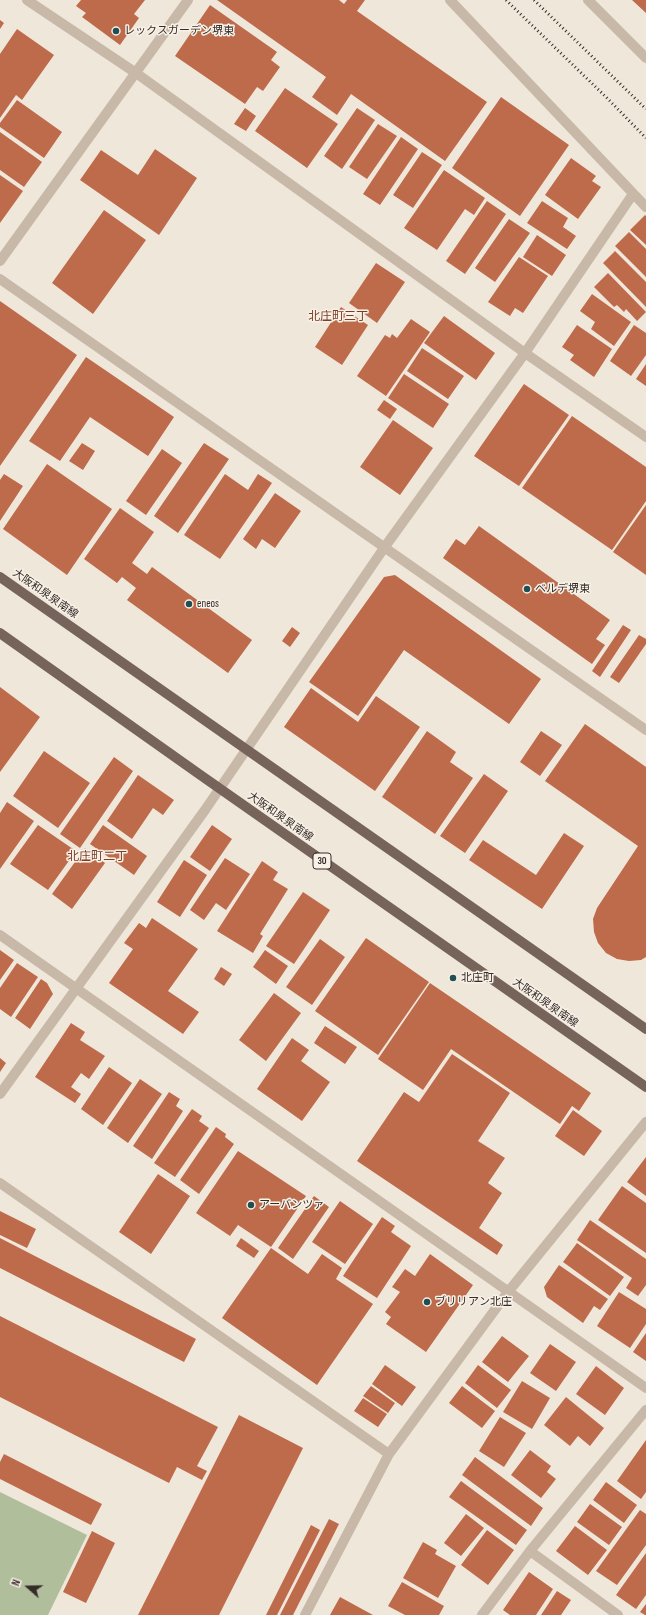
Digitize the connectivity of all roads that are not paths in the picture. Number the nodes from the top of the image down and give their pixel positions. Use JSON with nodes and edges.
{"nodes":[{"id":1,"x":27,"y":0,"type":"edge"},
{"id":2,"x":188,"y":0,"type":"edge"},
{"id":3,"x":450,"y":0,"type":"edge"},
{"id":4,"x":588,"y":0,"type":"edge"},
{"id":5,"x":646,"y":58,"type":"edge"},
{"id":6,"x":136,"y":73,"type":"junction"},
{"id":7,"x":633,"y":194,"type":"junction"},
{"id":8,"x":646,"y":207,"type":"edge"},
{"id":9,"x":0,"y":261,"type":"edge"},
{"id":10,"x":0,"y":279,"type":"edge"},
{"id":11,"x":525,"y":353,"type":"junction"},
{"id":12,"x":646,"y":437,"type":"edge"},
{"id":13,"x":384,"y":548,"type":"junction"},
{"id":14,"x":0,"y":577,"type":"edge"},
{"id":15,"x":0,"y":633,"type":"edge"},
{"id":16,"x":646,"y":730,"type":"edge"},
{"id":17,"x":246,"y":750,"type":"junction"},
{"id":18,"x":219,"y":789,"type":"junction"},
{"id":19,"x":0,"y":935,"type":"edge"},
{"id":20,"x":76,"y":989,"type":"junction"},
{"id":21,"x":646,"y":1029,"type":"edge"},
{"id":22,"x":646,"y":1087,"type":"edge"},
{"id":23,"x":0,"y":1094,"type":"edge"},
{"id":24,"x":646,"y":1122,"type":"edge"},
{"id":25,"x":0,"y":1183,"type":"edge"},
{"id":26,"x":508,"y":1292,"type":"junction"},
{"id":27,"x":646,"y":1388,"type":"edge"},
{"id":28,"x":646,"y":1410,"type":"edge"},
{"id":29,"x":389,"y":1454,"type":"junction"},
{"id":30,"x":530,"y":1551,"type":"junction"},
{"id":31,"x":305,"y":1615,"type":"edge"},
{"id":32,"x":482,"y":1615,"type":"edge"},
{"id":33,"x":618,"y":1615,"type":"edge"}],
"edges":[{"from":1,"to":6,"type":"street"},
{"from":2,"to":6,"type":"street"},
{"from":3,"to":7,"type":"street"},
{"from":4,"to":5,"type":"street"},
{"from":6,"to":9,"type":"street"},
{"from":6,"to":11,"type":"street"},
{"from":7,"to":8,"type":"street"},
{"from":7,"to":11,"type":"street"},
{"from":10,"to":13,"type":"street"},
{"from":11,"to":12,"type":"street"},
{"from":11,"to":13,"type":"street"},
{"from":13,"to":16,"type":"street"},
{"from":13,"to":17,"type":"street"},
{"from":14,"to":17,"type":"main road","name":"大阪和泉泉南線"},
{"from":15,"to":18,"type":"main road","name":"大阪和泉泉南線","number":"30"},
{"from":17,"to":18,"type":"street"},
{"from":17,"to":21,"type":"main road","name":"大阪和泉泉南線"},
{"from":18,"to":20,"type":"street"},
{"from":18,"to":22,"type":"main road","name":"大阪和泉泉南線","number":"30"},
{"from":19,"to":20,"type":"street"},
{"from":20,"to":23,"type":"street"},
{"from":20,"to":26,"type":"street"},
{"from":24,"to":26,"type":"street"},
{"from":25,"to":29,"type":"street"},
{"from":26,"to":27,"type":"street"},
{"from":26,"to":29,"type":"street"},
{"from":28,"to":30,"type":"street"},
{"from":29,"to":31,"type":"street"},
{"from":30,"to":32,"type":"street"},
{"from":30,"to":33,"type":"street"}]}
